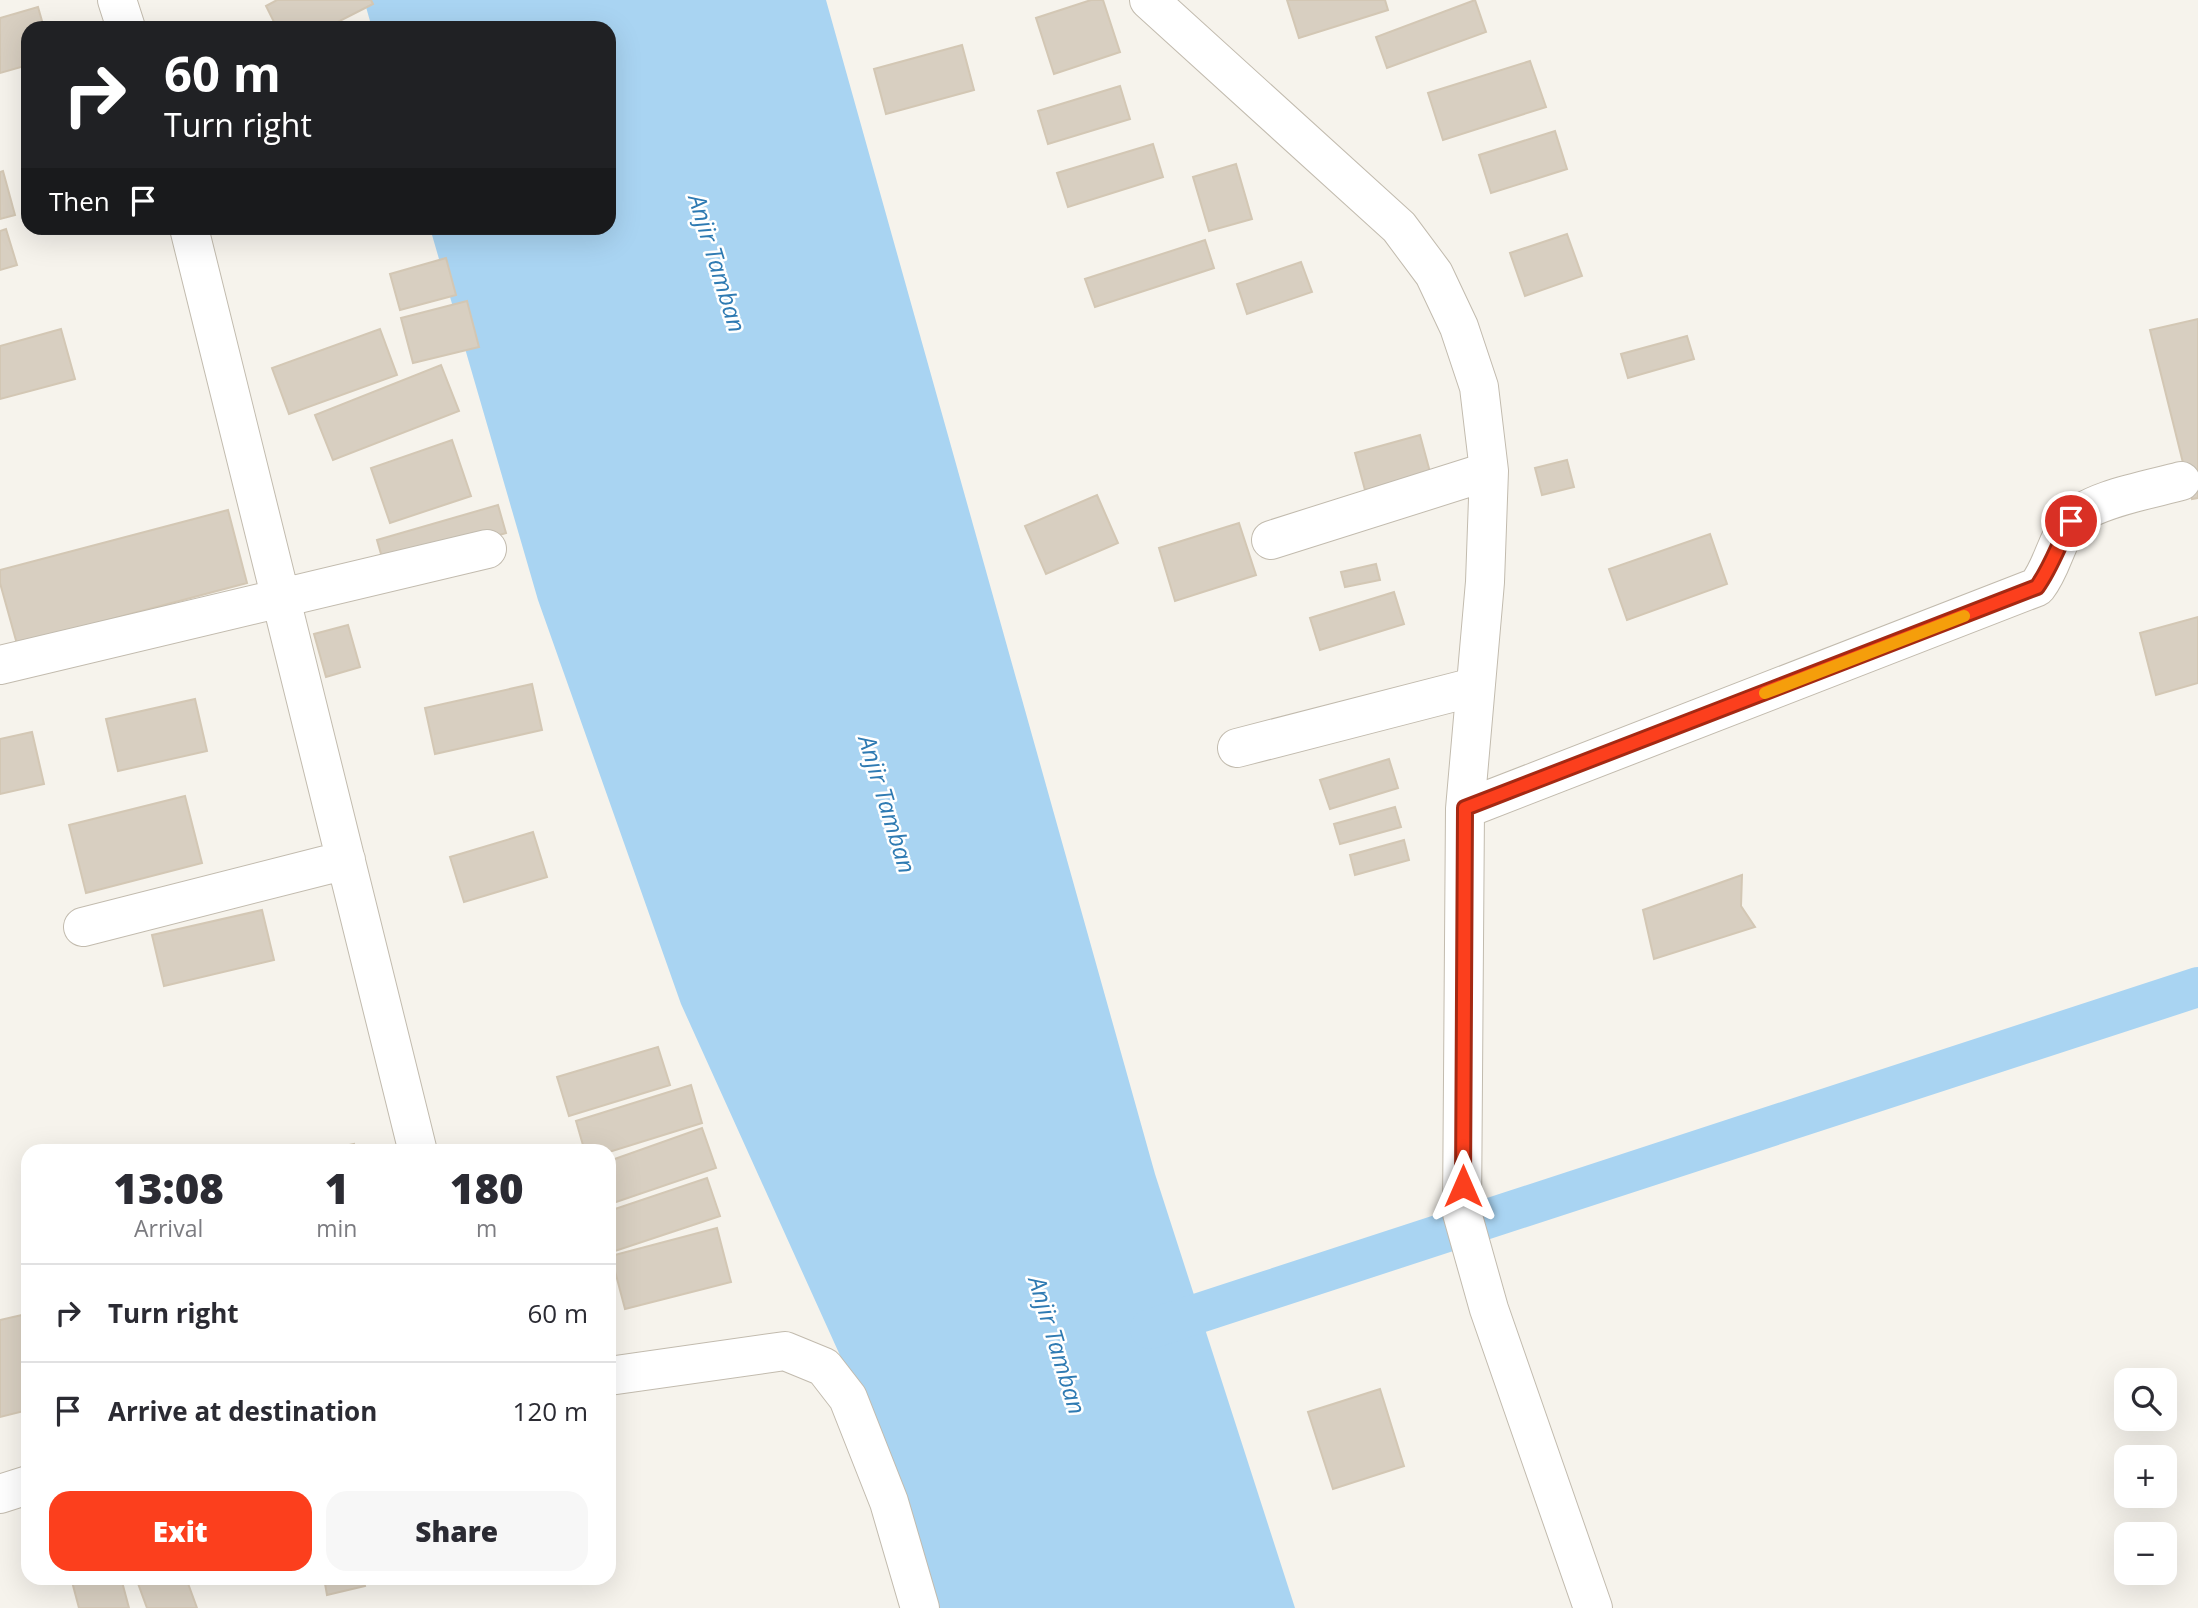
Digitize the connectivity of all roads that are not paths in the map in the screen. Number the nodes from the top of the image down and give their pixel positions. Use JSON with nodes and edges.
{"nodes":[{"id":1,"x":117,"y":0,"type":"edge"},
{"id":2,"x":1149,"y":0,"type":"edge"},
{"id":3,"x":124,"y":21,"type":"edge"},
{"id":4,"x":191,"y":235,"type":"edge"},
{"id":5,"x":1489,"y":471,"type":"junction"},
{"id":6,"x":2181,"y":481,"type":"dead end"},
{"id":7,"x":1271,"y":540,"type":"dead end"},
{"id":8,"x":487,"y":549,"type":"dead end"},
{"id":9,"x":281,"y":597,"type":"junction"},
{"id":10,"x":0,"y":665,"type":"edge"},
{"id":11,"x":1474,"y":687,"type":"junction"},
{"id":12,"x":1237,"y":748,"type":"dead end"},
{"id":13,"x":1465,"y":808,"type":"junction"},
{"id":14,"x":346,"y":860,"type":"junction"},
{"id":15,"x":83,"y":928,"type":"dead end"},
{"id":16,"x":416,"y":1144,"type":"edge"},
{"id":17,"x":616,"y":1375,"type":"edge"},
{"id":18,"x":21,"y":1487,"type":"edge"},
{"id":19,"x":0,"y":1494,"type":"edge"},
{"id":20,"x":920,"y":1608,"type":"edge"},
{"id":21,"x":1593,"y":1608,"type":"edge"}],
"edges":[{"from":1,"to":3,"type":"street"},
{"from":2,"to":5,"type":"street"},
{"from":4,"to":9,"type":"street"},
{"from":5,"to":7,"type":"street"},
{"from":5,"to":11,"type":"street"},
{"from":6,"to":13,"type":"street"},
{"from":8,"to":9,"type":"street"},
{"from":9,"to":10,"type":"street"},
{"from":9,"to":14,"type":"street"},
{"from":11,"to":12,"type":"street"},
{"from":11,"to":13,"type":"street"},
{"from":13,"to":21,"type":"street"},
{"from":14,"to":15,"type":"street"},
{"from":14,"to":16,"type":"street"},
{"from":17,"to":20,"type":"street"},
{"from":18,"to":19,"type":"street"}]}
